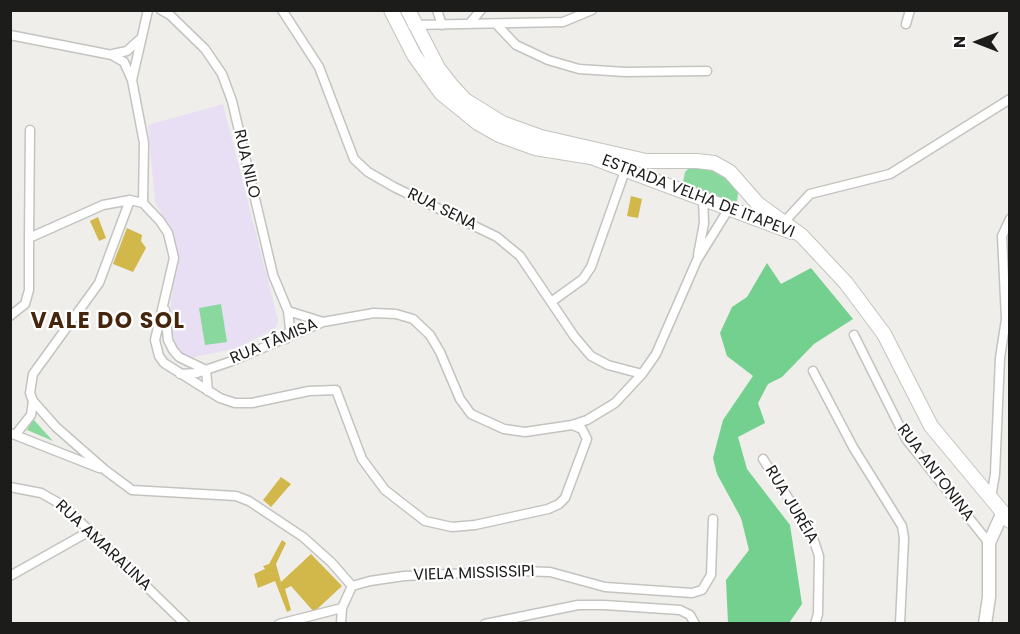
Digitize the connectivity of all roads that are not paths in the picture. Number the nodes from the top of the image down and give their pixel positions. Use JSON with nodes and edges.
{"nodes":[{"id":1,"x":148,"y":10,"type":"edge"},
{"id":2,"x":161,"y":10,"type":"edge"},
{"id":3,"x":282,"y":10,"type":"edge"},
{"id":4,"x":391,"y":10,"type":"edge"},
{"id":5,"x":408,"y":10,"type":"edge"},
{"id":6,"x":437,"y":10,"type":"edge"},
{"id":7,"x":481,"y":10,"type":"edge"},
{"id":8,"x":592,"y":10,"type":"edge"},
{"id":9,"x":910,"y":10,"type":"edge"},
{"id":10,"x":398,"y":24,"type":"junction"},
{"id":11,"x":469,"y":24,"type":"junction"},
{"id":12,"x":906,"y":24,"type":"dead end"},
{"id":13,"x":416,"y":25,"type":"junction"},
{"id":14,"x":442,"y":25,"type":"junction"},
{"id":15,"x":496,"y":25,"type":"junction"},
{"id":16,"x":143,"y":34,"type":"junction"},
{"id":17,"x":10,"y":35,"type":"edge"},
{"id":18,"x":112,"y":54,"type":"junction"},
{"id":19,"x":707,"y":71,"type":"dead end"},
{"id":20,"x":132,"y":80,"type":"junction"},
{"id":21,"x":1010,"y":99,"type":"edge"},
{"id":22,"x":30,"y":130,"type":"dead end"},
{"id":23,"x":686,"y":161,"type":"junction"},
{"id":24,"x":626,"y":168,"type":"junction"},
{"id":25,"x":741,"y":183,"type":"junction"},
{"id":26,"x":680,"y":190,"type":"junction"},
{"id":27,"x":703,"y":199,"type":"junction"},
{"id":28,"x":130,"y":200,"type":"junction"},
{"id":29,"x":143,"y":203,"type":"junction"},
{"id":30,"x":728,"y":210,"type":"junction"},
{"id":31,"x":1010,"y":219,"type":"edge"},
{"id":32,"x":785,"y":221,"type":"junction"},
{"id":33,"x":802,"y":236,"type":"junction"},
{"id":34,"x":29,"y":238,"type":"junction"},
{"id":35,"x":697,"y":260,"type":"junction"},
{"id":36,"x":551,"y":302,"type":"junction"},
{"id":37,"x":165,"y":304,"type":"junction"},
{"id":38,"x":288,"y":311,"type":"junction"},
{"id":39,"x":10,"y":315,"type":"edge"},
{"id":40,"x":322,"y":321,"type":"junction"},
{"id":41,"x":854,"y":335,"type":"dead end"},
{"id":42,"x":286,"y":339,"type":"junction"},
{"id":43,"x":206,"y":369,"type":"junction"},
{"id":44,"x":813,"y":371,"type":"dead end"},
{"id":45,"x":179,"y":374,"type":"junction"},
{"id":46,"x":642,"y":374,"type":"junction"},
{"id":47,"x":208,"y":391,"type":"junction"},
{"id":48,"x":33,"y":401,"type":"junction"},
{"id":49,"x":572,"y":425,"type":"junction"},
{"id":50,"x":13,"y":434,"type":"edge"},
{"id":51,"x":763,"y":459,"type":"dead end"},
{"id":52,"x":105,"y":470,"type":"junction"},
{"id":53,"x":10,"y":487,"type":"edge"},
{"id":54,"x":990,"y":498,"type":"junction"},
{"id":55,"x":1006,"y":517,"type":"edge"},
{"id":56,"x":713,"y":519,"type":"dead end"},
{"id":57,"x":88,"y":532,"type":"junction"},
{"id":58,"x":989,"y":543,"type":"junction"},
{"id":59,"x":10,"y":576,"type":"edge"},
{"id":60,"x":352,"y":586,"type":"junction"},
{"id":61,"x":342,"y":608,"type":"junction"},
{"id":62,"x":185,"y":624,"type":"edge"},
{"id":63,"x":279,"y":624,"type":"edge"},
{"id":64,"x":341,"y":624,"type":"edge"},
{"id":65,"x":485,"y":624,"type":"edge"},
{"id":66,"x":695,"y":624,"type":"edge"},
{"id":67,"x":815,"y":624,"type":"edge"},
{"id":68,"x":900,"y":624,"type":"edge"},
{"id":69,"x":985,"y":624,"type":"edge"}],
"edges":[{"from":1,"to":16,"type":"street"},
{"from":2,"to":38,"type":"street","name":"RUA NILO"},
{"from":3,"to":36,"type":"street","name":"RUA SENA"},
{"from":4,"to":10,"type":"main road","name":"ESTRADA VELHA DE ITAPEVI"},
{"from":5,"to":13,"type":"main road","name":"ESTRADA VELHA DE ITAPEVI"},
{"from":6,"to":14,"type":"street"},
{"from":7,"to":11,"type":"street"},
{"from":8,"to":15,"type":"street"},
{"from":9,"to":12,"type":"street"},
{"from":10,"to":13,"type":"street"},
{"from":10,"to":24,"type":"main road","name":"ESTRADA VELHA DE ITAPEVI"},
{"from":11,"to":14,"type":"street"},
{"from":11,"to":15,"type":"street"},
{"from":13,"to":14,"type":"street"},
{"from":13,"to":23,"type":"main road","name":"ESTRADA VELHA DE ITAPEVI"},
{"from":15,"to":19,"type":"street"},
{"from":16,"to":18,"type":"street"},
{"from":16,"to":20,"type":"street"},
{"from":17,"to":18,"type":"street"},
{"from":18,"to":20,"type":"street"},
{"from":20,"to":29,"type":"street"},
{"from":21,"to":32,"type":"street"},
{"from":22,"to":34,"type":"street"},
{"from":23,"to":25,"type":"main road","name":"ESTRADA VELHA DE ITAPEVI"},
{"from":23,"to":26,"type":"main road"},
{"from":24,"to":26,"type":"main road","name":"ESTRADA VELHA DE ITAPEVI"},
{"from":24,"to":36,"type":"street"},
{"from":25,"to":30,"type":"main road"},
{"from":25,"to":32,"type":"main road","name":"ESTRADA VELHA DE ITAPEVI"},
{"from":26,"to":27,"type":"main road","name":"ESTRADA VELHA DE ITAPEVI"},
{"from":27,"to":30,"type":"main road","name":"ESTRADA VELHA DE ITAPEVI"},
{"from":27,"to":35,"type":"street","name":"RUA TÂMISA"},
{"from":28,"to":29,"type":"street"},
{"from":28,"to":34,"type":"street"},
{"from":28,"to":48,"type":"street"},
{"from":29,"to":37,"type":"street"},
{"from":30,"to":33,"type":"main road","name":"ESTRADA VELHA DE ITAPEVI"},
{"from":30,"to":35,"type":"street","name":"RUA TÂMISA"},
{"from":31,"to":54,"type":"street"},
{"from":32,"to":33,"type":"main road","name":"ESTRADA VELHA DE ITAPEVI"},
{"from":33,"to":54,"type":"main road"},
{"from":34,"to":39,"type":"street"},
{"from":35,"to":46,"type":"street","name":"RUA TÂMISA"},
{"from":36,"to":46,"type":"street","name":"RUA SENA"},
{"from":37,"to":43,"type":"street"},
{"from":37,"to":45,"type":"street"},
{"from":38,"to":40,"type":"street"},
{"from":38,"to":42,"type":"street","name":"RUA NILO"},
{"from":40,"to":42,"type":"street","name":"RUA TÂMISA"},
{"from":40,"to":49,"type":"street","name":"RUA TÂMISA"},
{"from":41,"to":58,"type":"street","name":"RUA ANTONINA"},
{"from":42,"to":43,"type":"street","name":"RUA TÂMISA"},
{"from":43,"to":45,"type":"street","name":"RUA TÂMISA"},
{"from":43,"to":47,"type":"street"},
{"from":44,"to":68,"type":"street"},
{"from":45,"to":47,"type":"street"},
{"from":46,"to":49,"type":"street","name":"RUA TÂMISA"},
{"from":47,"to":49,"type":"street"},
{"from":48,"to":50,"type":"street"},
{"from":48,"to":52,"type":"street"},
{"from":50,"to":52,"type":"street"},
{"from":51,"to":67,"type":"street","name":"RUA JURÉIA"},
{"from":52,"to":60,"type":"street"},
{"from":53,"to":57,"type":"street","name":"RUA AMARALINA"},
{"from":54,"to":55,"type":"main road"},
{"from":55,"to":58,"type":"street"},
{"from":56,"to":60,"type":"street","name":"VIELA MISSISSIPI"},
{"from":57,"to":59,"type":"street"},
{"from":57,"to":62,"type":"street","name":"RUA AMARALINA"},
{"from":58,"to":69,"type":"street"},
{"from":60,"to":61,"type":"street"},
{"from":61,"to":63,"type":"street"},
{"from":61,"to":64,"type":"street"},
{"from":65,"to":66,"type":"street"}]}
